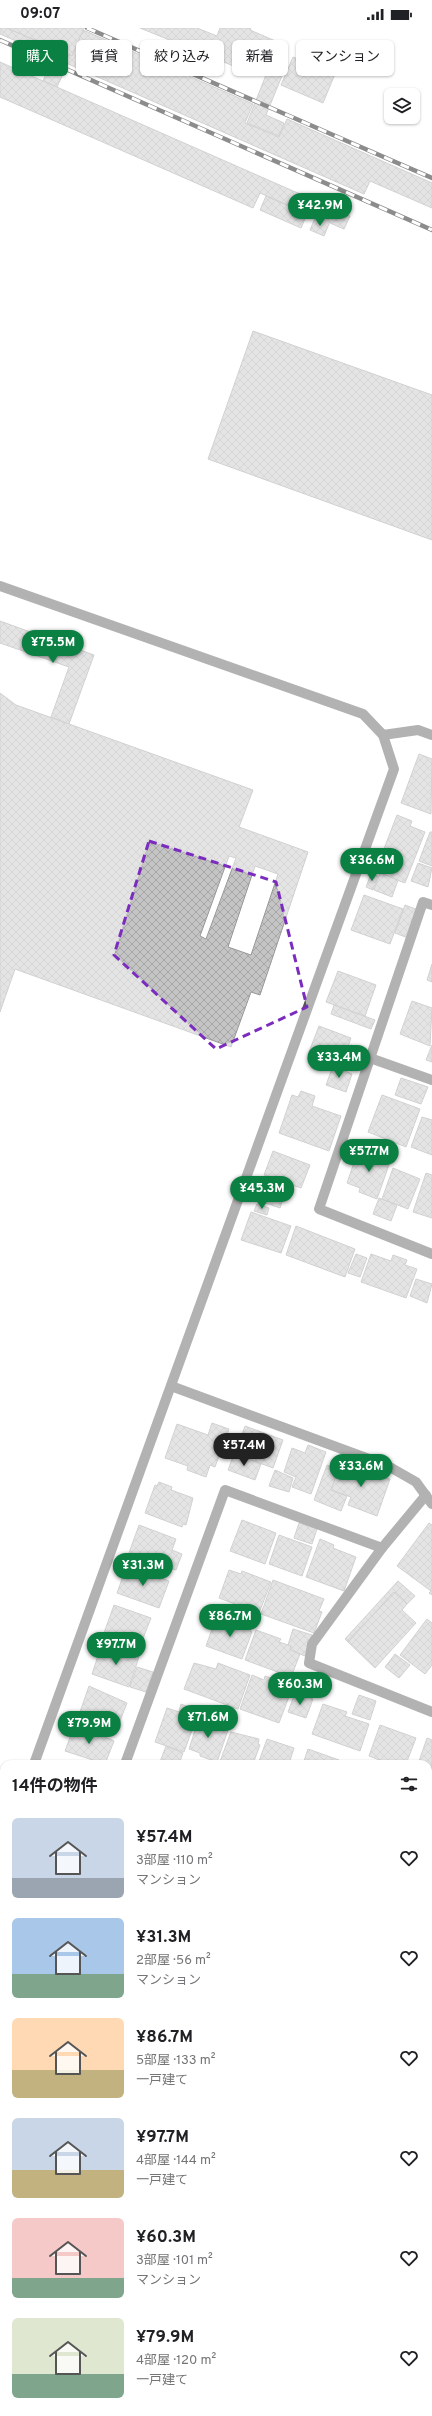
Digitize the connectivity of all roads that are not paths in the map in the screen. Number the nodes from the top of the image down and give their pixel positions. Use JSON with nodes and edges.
{"nodes":[{"id":1,"x":0,"y":586,"type":"edge"},
{"id":2,"x":383,"y":735,"type":"junction"},
{"id":3,"x":432,"y":735,"type":"edge"},
{"id":4,"x":432,"y":905,"type":"edge"},
{"id":5,"x":370,"y":1058,"type":"junction"},
{"id":6,"x":432,"y":1080,"type":"edge"},
{"id":7,"x":432,"y":1254,"type":"edge"},
{"id":8,"x":171,"y":1386,"type":"junction"},
{"id":9,"x":426,"y":1495,"type":"junction"},
{"id":10,"x":432,"y":1504,"type":"edge"},
{"id":11,"x":382,"y":1548,"type":"junction"},
{"id":12,"x":432,"y":1712,"type":"edge"},
{"id":13,"x":35,"y":1760,"type":"edge"},
{"id":14,"x":127,"y":1760,"type":"edge"}],
"edges":[{"from":1,"to":2,"type":"street"},
{"from":2,"to":3,"type":"street"},
{"from":2,"to":8,"type":"street"},
{"from":4,"to":5,"type":"street"},
{"from":5,"to":6,"type":"street"},
{"from":5,"to":7,"type":"street"},
{"from":8,"to":9,"type":"street"},
{"from":8,"to":13,"type":"street"},
{"from":9,"to":10,"type":"street"},
{"from":9,"to":11,"type":"street"},
{"from":11,"to":12,"type":"street"},
{"from":11,"to":14,"type":"street"}]}
